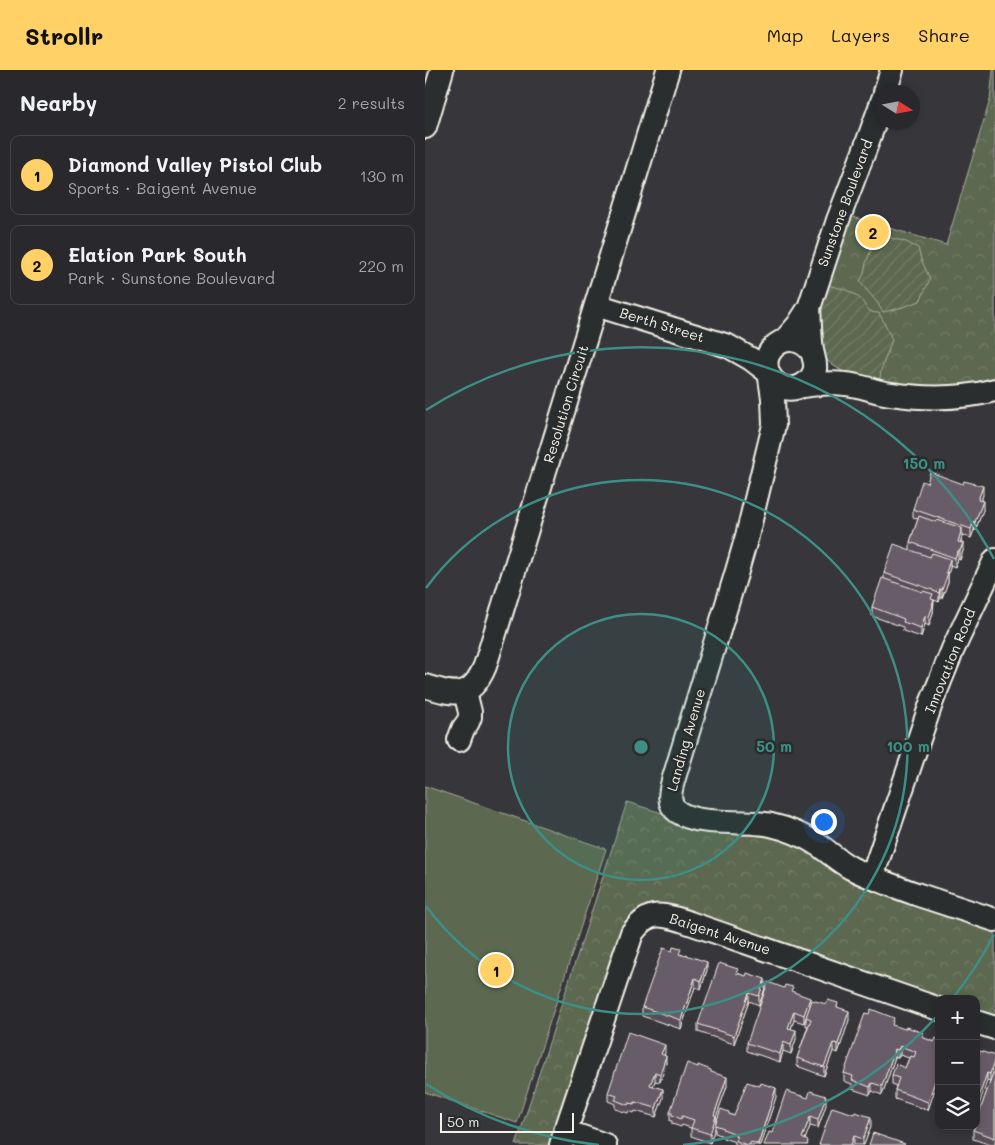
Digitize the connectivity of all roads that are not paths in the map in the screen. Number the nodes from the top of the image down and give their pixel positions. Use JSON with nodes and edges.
{"nodes":[{"id":1,"x":443,"y":70,"type":"edge"},
{"id":2,"x":668,"y":70,"type":"edge"},
{"id":3,"x":891,"y":70,"type":"edge"},
{"id":4,"x":887,"y":85,"type":"edge"},
{"id":5,"x":875,"y":122,"type":"edge"},
{"id":6,"x":425,"y":127,"type":"edge"},
{"id":7,"x":596,"y":305,"type":"junction"},
{"id":8,"x":809,"y":308,"type":"junction"},
{"id":9,"x":782,"y":342,"type":"junction"},
{"id":10,"x":729,"y":346,"type":"junction"},
{"id":11,"x":813,"y":355,"type":"junction"},
{"id":12,"x":769,"y":375,"type":"junction"},
{"id":13,"x":846,"y":384,"type":"junction"},
{"id":14,"x":801,"y":387,"type":"junction"},
{"id":15,"x":995,"y":390,"type":"edge"},
{"id":16,"x":774,"y":425,"type":"junction"},
{"id":17,"x":995,"y":560,"type":"edge"},
{"id":18,"x":425,"y":686,"type":"edge"},
{"id":19,"x":465,"y":692,"type":"junction"},
{"id":20,"x":459,"y":740,"type":"dead end"},
{"id":21,"x":872,"y":877,"type":"junction"},
{"id":22,"x":995,"y":920,"type":"edge"},
{"id":23,"x":935,"y":1008,"type":"edge"},
{"id":24,"x":980,"y":1023,"type":"edge"},
{"id":25,"x":995,"y":1028,"type":"edge"},
{"id":26,"x":563,"y":1138,"type":"edge"},
{"id":27,"x":605,"y":1145,"type":"edge"}],
"edges":[{"from":1,"to":6,"type":"street"},
{"from":2,"to":7,"type":"street","name":"Resolution Circuit"},
{"from":3,"to":4,"type":"street"},
{"from":5,"to":8,"type":"street","name":"Sunstone Boulevard"},
{"from":7,"to":10,"type":"street","name":"Berth Street"},
{"from":7,"to":19,"type":"street","name":"Resolution Circuit"},
{"from":8,"to":9,"type":"street","name":"Sunstone Boulevard"},
{"from":8,"to":11,"type":"street","name":"Sunstone Boulevard"},
{"from":9,"to":10,"type":"street","name":"Berth Street"},
{"from":9,"to":11,"type":"street"},
{"from":9,"to":12,"type":"street"},
{"from":10,"to":12,"type":"street","name":"Berth Street"},
{"from":11,"to":13,"type":"street"},
{"from":11,"to":14,"type":"street"},
{"from":12,"to":14,"type":"street"},
{"from":12,"to":16,"type":"street","name":"Landing Avenue"},
{"from":13,"to":14,"type":"street"},
{"from":13,"to":15,"type":"street"},
{"from":14,"to":16,"type":"street","name":"Landing Avenue"},
{"from":16,"to":21,"type":"street","name":"Landing Avenue"},
{"from":17,"to":21,"type":"street","name":"Innovation Road"},
{"from":18,"to":19,"type":"street"},
{"from":19,"to":20,"type":"street"},
{"from":21,"to":22,"type":"street","name":"Landing Avenue"},
{"from":23,"to":26,"type":"street","name":"Baigent Avenue"},
{"from":24,"to":25,"type":"street"},
{"from":26,"to":27,"type":"street"}]}
